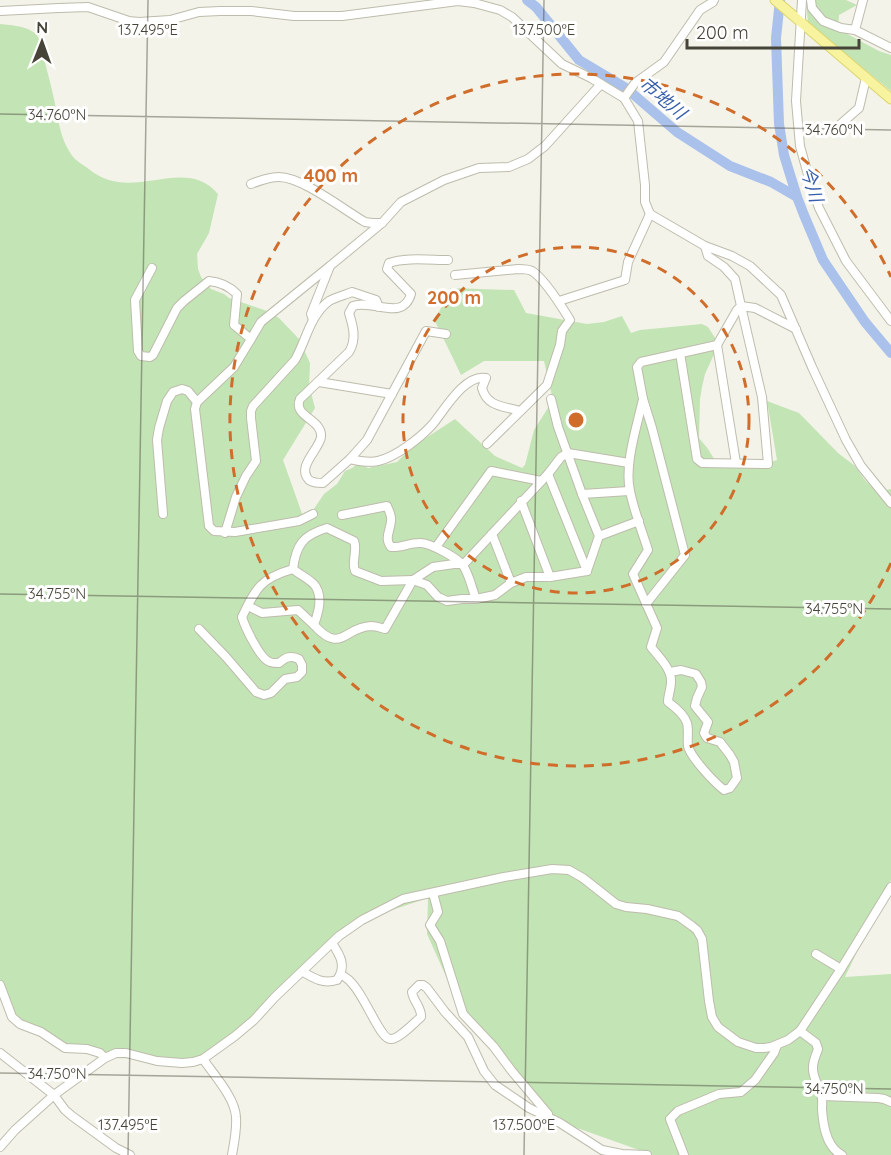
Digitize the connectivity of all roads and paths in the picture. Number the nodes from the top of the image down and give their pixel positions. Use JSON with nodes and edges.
{"nodes":[{"id":1,"x":714,"y":0,"type":"edge"},
{"id":2,"x":775,"y":0,"type":"edge"},
{"id":3,"x":802,"y":0,"type":"edge"},
{"id":4,"x":811,"y":0,"type":"edge"},
{"id":5,"x":863,"y":0,"type":"edge"},
{"id":6,"x":0,"y":11,"type":"edge"},
{"id":7,"x":802,"y":22,"type":"junction"},
{"id":8,"x":855,"y":30,"type":"junction"},
{"id":9,"x":891,"y":48,"type":"edge"},
{"id":10,"x":866,"y":78,"type":"junction"},
{"id":11,"x":601,"y":84,"type":"junction"},
{"id":12,"x":624,"y":98,"type":"junction"},
{"id":13,"x":891,"y":99,"type":"edge"},
{"id":14,"x":834,"y":129,"type":"dead end"},
{"id":15,"x":251,"y":184,"type":"dead end"},
{"id":16,"x":650,"y":213,"type":"junction"},
{"id":17,"x":382,"y":223,"type":"junction"},
{"id":18,"x":705,"y":246,"type":"junction"},
{"id":19,"x":448,"y":260,"type":"dead end"},
{"id":20,"x":330,"y":266,"type":"junction"},
{"id":21,"x":152,"y":268,"type":"dead end"},
{"id":22,"x":455,"y":275,"type":"dead end"},
{"id":23,"x":559,"y":301,"type":"junction"},
{"id":24,"x":741,"y":306,"type":"junction"},
{"id":25,"x":379,"y":307,"type":"junction"},
{"id":26,"x":313,"y":320,"type":"junction"},
{"id":27,"x":891,"y":321,"type":"edge"},
{"id":28,"x":796,"y":329,"type":"junction"},
{"id":29,"x":446,"y":334,"type":"dead end"},
{"id":30,"x":251,"y":339,"type":"junction"},
{"id":31,"x":717,"y":345,"type":"junction"},
{"id":32,"x":680,"y":353,"type":"junction"},
{"id":33,"x":319,"y":382,"type":"junction"},
{"id":34,"x":392,"y":394,"type":"junction"},
{"id":35,"x":550,"y":399,"type":"dead end"},
{"id":36,"x":643,"y":399,"type":"junction"},
{"id":37,"x":197,"y":402,"type":"junction"},
{"id":38,"x":520,"y":411,"type":"junction"},
{"id":39,"x":487,"y":444,"type":"dead end"},
{"id":40,"x":568,"y":453,"type":"junction"},
{"id":41,"x":350,"y":459,"type":"junction"},
{"id":42,"x":629,"y":463,"type":"junction"},
{"id":43,"x":736,"y":463,"type":"junction"},
{"id":44,"x":548,"y":474,"type":"junction"},
{"id":45,"x":541,"y":481,"type":"junction"},
{"id":46,"x":629,"y":491,"type":"junction"},
{"id":47,"x":582,"y":494,"type":"junction"},
{"id":48,"x":521,"y":501,"type":"junction"},
{"id":49,"x":891,"y":503,"type":"edge"},
{"id":50,"x":163,"y":514,"type":"dead end"},
{"id":51,"x":313,"y":514,"type":"dead end"},
{"id":52,"x":342,"y":515,"type":"dead end"},
{"id":53,"x":639,"y":521,"type":"junction"},
{"id":54,"x":225,"y":533,"type":"junction"},
{"id":55,"x":492,"y":534,"type":"junction"},
{"id":56,"x":599,"y":536,"type":"junction"},
{"id":57,"x":436,"y":547,"type":"junction"},
{"id":58,"x":463,"y":564,"type":"junction"},
{"id":59,"x":293,"y":569,"type":"junction"},
{"id":60,"x":587,"y":571,"type":"junction"},
{"id":61,"x":550,"y":578,"type":"junction"},
{"id":62,"x":413,"y":580,"type":"junction"},
{"id":63,"x":511,"y":583,"type":"junction"},
{"id":64,"x":476,"y":599,"type":"junction"},
{"id":65,"x":646,"y":604,"type":"junction"},
{"id":66,"x":248,"y":606,"type":"junction"},
{"id":67,"x":314,"y":625,"type":"junction"},
{"id":68,"x":199,"y":629,"type":"dead end"},
{"id":69,"x":670,"y":672,"type":"junction"},
{"id":70,"x":891,"y":887,"type":"edge"},
{"id":71,"x":434,"y":893,"type":"junction"},
{"id":72,"x":332,"y":943,"type":"junction"},
{"id":73,"x":816,"y":954,"type":"dead end"},
{"id":74,"x":841,"y":969,"type":"junction"},
{"id":75,"x":303,"y":972,"type":"junction"},
{"id":76,"x":341,"y":975,"type":"junction"},
{"id":77,"x":0,"y":985,"type":"edge"},
{"id":78,"x":800,"y":1031,"type":"junction"},
{"id":79,"x":777,"y":1045,"type":"junction"},
{"id":80,"x":0,"y":1053,"type":"edge"},
{"id":81,"x":105,"y":1058,"type":"junction"},
{"id":82,"x":203,"y":1059,"type":"junction"},
{"id":83,"x":54,"y":1095,"type":"junction"},
{"id":84,"x":822,"y":1096,"type":"junction"},
{"id":85,"x":891,"y":1102,"type":"edge"},
{"id":86,"x":552,"y":1119,"type":"junction"},
{"id":87,"x":0,"y":1147,"type":"edge"},
{"id":88,"x":130,"y":1155,"type":"edge"},
{"id":89,"x":232,"y":1155,"type":"edge"},
{"id":90,"x":647,"y":1155,"type":"edge"},
{"id":91,"x":684,"y":1155,"type":"edge"},
{"id":92,"x":842,"y":1155,"type":"edge"}],
"edges":[{"from":1,"to":12,"type":"street"},
{"from":2,"to":7,"type":"main road"},
{"from":3,"to":7,"type":"street"},
{"from":4,"to":8,"type":"street"},
{"from":5,"to":8,"type":"street"},
{"from":6,"to":11,"type":"street"},
{"from":7,"to":10,"type":"main road"},
{"from":7,"to":27,"type":"street"},
{"from":8,"to":9,"type":"street"},
{"from":10,"to":13,"type":"main road"},
{"from":10,"to":14,"type":"street"},
{"from":11,"to":12,"type":"street"},
{"from":11,"to":17,"type":"street"},
{"from":12,"to":16,"type":"street"},
{"from":15,"to":17,"type":"street"},
{"from":16,"to":18,"type":"street"},
{"from":16,"to":23,"type":"street"},
{"from":17,"to":20,"type":"street"},
{"from":18,"to":24,"type":"street"},
{"from":18,"to":28,"type":"street"},
{"from":19,"to":25,"type":"street"},
{"from":20,"to":26,"type":"street"},
{"from":20,"to":30,"type":"street"},
{"from":21,"to":30,"type":"street"},
{"from":22,"to":23,"type":"street"},
{"from":23,"to":38,"type":"street"},
{"from":24,"to":28,"type":"street"},
{"from":24,"to":31,"type":"street"},
{"from":24,"to":43,"type":"street"},
{"from":25,"to":26,"type":"street"},
{"from":25,"to":33,"type":"street"},
{"from":26,"to":54,"type":"street"},
{"from":28,"to":49,"type":"street"},
{"from":29,"to":34,"type":"street"},
{"from":30,"to":37,"type":"street"},
{"from":31,"to":32,"type":"street"},
{"from":31,"to":43,"type":"street"},
{"from":32,"to":36,"type":"street"},
{"from":32,"to":43,"type":"street"},
{"from":33,"to":34,"type":"street"},
{"from":33,"to":41,"type":"street"},
{"from":34,"to":41,"type":"street"},
{"from":35,"to":40,"type":"street"},
{"from":36,"to":42,"type":"street"},
{"from":36,"to":65,"type":"street"},
{"from":37,"to":50,"type":"street"},
{"from":37,"to":54,"type":"street"},
{"from":38,"to":39,"type":"street"},
{"from":38,"to":41,"type":"street"},
{"from":40,"to":42,"type":"street"},
{"from":40,"to":44,"type":"street"},
{"from":40,"to":47,"type":"street"},
{"from":42,"to":46,"type":"street"},
{"from":44,"to":45,"type":"street"},
{"from":44,"to":60,"type":"street"},
{"from":45,"to":48,"type":"street"},
{"from":45,"to":57,"type":"street"},
{"from":46,"to":47,"type":"street"},
{"from":46,"to":53,"type":"street"},
{"from":47,"to":56,"type":"street"},
{"from":48,"to":55,"type":"street"},
{"from":48,"to":61,"type":"street"},
{"from":51,"to":54,"type":"street"},
{"from":52,"to":57,"type":"street"},
{"from":53,"to":56,"type":"street"},
{"from":53,"to":65,"type":"street"},
{"from":55,"to":58,"type":"street"},
{"from":55,"to":63,"type":"street"},
{"from":56,"to":60,"type":"street"},
{"from":57,"to":58,"type":"street"},
{"from":58,"to":62,"type":"street"},
{"from":58,"to":64,"type":"street"},
{"from":59,"to":62,"type":"street"},
{"from":59,"to":66,"type":"street"},
{"from":59,"to":67,"type":"street"},
{"from":60,"to":61,"type":"street"},
{"from":61,"to":63,"type":"street"},
{"from":62,"to":64,"type":"street"},
{"from":62,"to":67,"type":"street"},
{"from":63,"to":64,"type":"street"},
{"from":65,"to":69,"type":"street"},
{"from":66,"to":67,"type":"street"},
{"from":66,"to":68,"type":"street"},
{"from":69,"to":69,"type":"street"},
{"from":70,"to":74,"type":"street"},
{"from":71,"to":72,"type":"street"},
{"from":71,"to":79,"type":"street"},
{"from":71,"to":86,"type":"street"},
{"from":72,"to":75,"type":"street"},
{"from":72,"to":76,"type":"street"},
{"from":73,"to":74,"type":"street"},
{"from":74,"to":78,"type":"street"},
{"from":75,"to":76,"type":"street"},
{"from":75,"to":82,"type":"street"},
{"from":76,"to":86,"type":"street"},
{"from":77,"to":81,"type":"street"},
{"from":78,"to":79,"type":"street"},
{"from":78,"to":84,"type":"street"},
{"from":79,"to":91,"type":"street"},
{"from":80,"to":83,"type":"street"},
{"from":81,"to":82,"type":"street"},
{"from":81,"to":83,"type":"street"},
{"from":82,"to":89,"type":"street"},
{"from":83,"to":87,"type":"street"},
{"from":83,"to":88,"type":"street"},
{"from":84,"to":85,"type":"street"},
{"from":84,"to":92,"type":"street"},
{"from":86,"to":90,"type":"street"}]}
